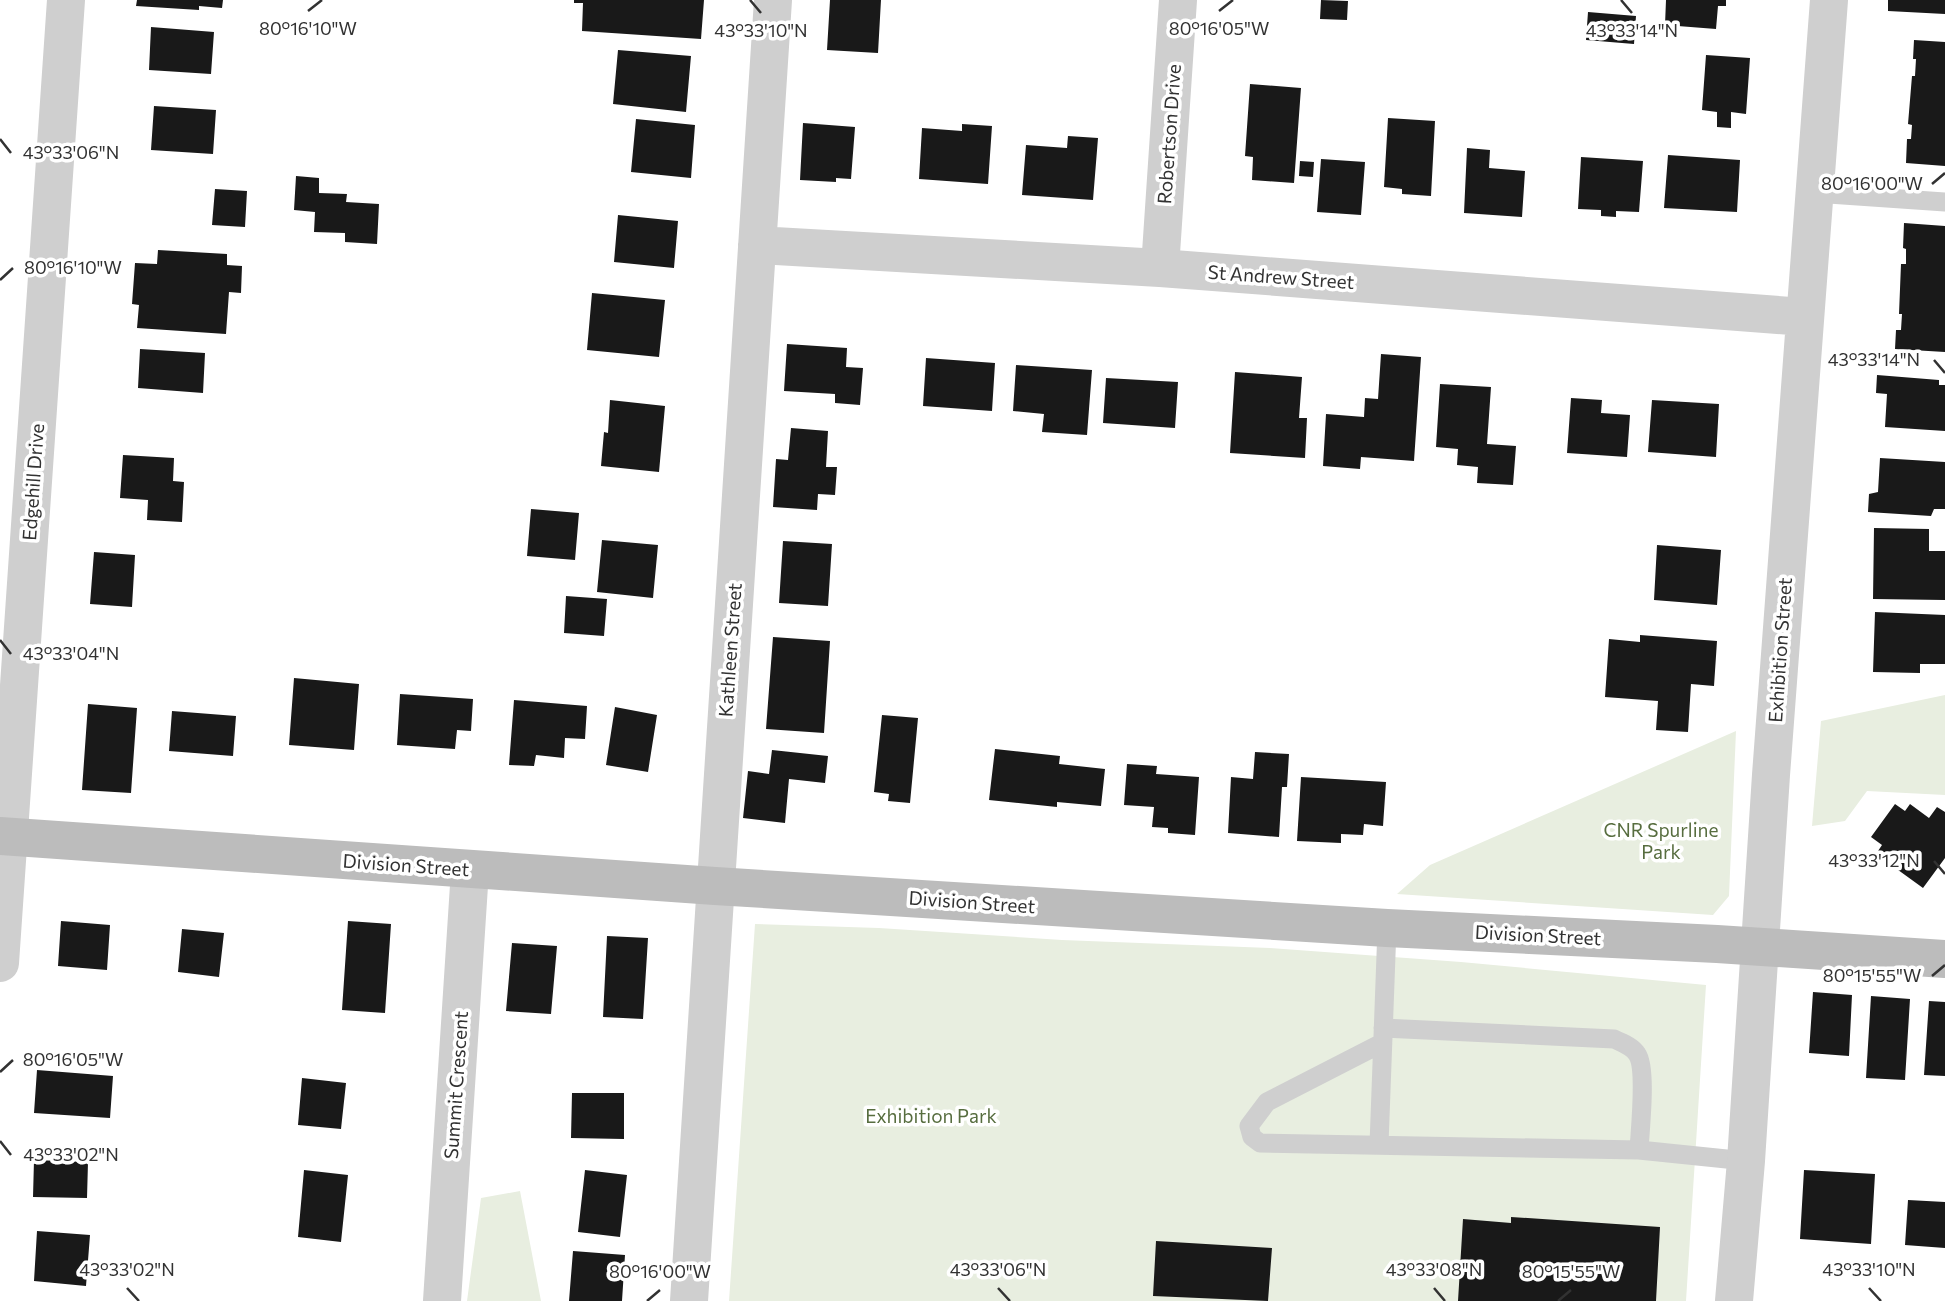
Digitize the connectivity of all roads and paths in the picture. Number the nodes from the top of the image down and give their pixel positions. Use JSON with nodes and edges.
{"nodes":[{"id":1,"x":66,"y":0,"type":"edge"},
{"id":2,"x":773,"y":0,"type":"edge"},
{"id":3,"x":1178,"y":0,"type":"edge"},
{"id":4,"x":1829,"y":0,"type":"edge"},
{"id":5,"x":1814,"y":193,"type":"junction"},
{"id":6,"x":1945,"y":202,"type":"edge"},
{"id":7,"x":757,"y":245,"type":"junction"},
{"id":8,"x":1160,"y":268,"type":"junction"},
{"id":9,"x":1804,"y":317,"type":"junction"},
{"id":10,"x":4,"y":837,"type":"edge"},
{"id":11,"x":470,"y":870,"type":"junction"},
{"id":12,"x":715,"y":886,"type":"junction"},
{"id":13,"x":1387,"y":928,"type":"junction"},
{"id":14,"x":1760,"y":947,"type":"junction"},
{"id":15,"x":1945,"y":959,"type":"edge"},
{"id":16,"x":0,"y":963,"type":"edge"},
{"id":17,"x":1383,"y":1035,"type":"junction"},
{"id":18,"x":1378,"y":1145,"type":"junction"},
{"id":19,"x":1639,"y":1150,"type":"junction"},
{"id":20,"x":1746,"y":1161,"type":"junction"},
{"id":21,"x":442,"y":1301,"type":"edge"},
{"id":22,"x":689,"y":1301,"type":"edge"},
{"id":23,"x":1734,"y":1301,"type":"edge"}],
"edges":[{"from":1,"to":10,"type":"street","name":"Edgehill Drive"},
{"from":2,"to":7,"type":"street","name":"Kathleen Street"},
{"from":3,"to":8,"type":"street","name":"Robertson Drive"},
{"from":4,"to":5,"type":"street","name":"Exhibition Street"},
{"from":5,"to":6,"type":"lane"},
{"from":5,"to":9,"type":"street","name":"Exhibition Street"},
{"from":7,"to":8,"type":"street","name":"St Andrew Street"},
{"from":7,"to":12,"type":"street","name":"Kathleen Street"},
{"from":8,"to":9,"type":"street","name":"St Andrew Street"},
{"from":9,"to":14,"type":"street","name":"Exhibition Street"},
{"from":10,"to":11,"type":"street","name":"Division Street"},
{"from":10,"to":16,"type":"street","name":"Edgehill Drive"},
{"from":11,"to":12,"type":"street","name":"Division Street"},
{"from":11,"to":21,"type":"street","name":"Summit Crescent"},
{"from":12,"to":13,"type":"street","name":"Division Street"},
{"from":12,"to":22,"type":"street","name":"Kathleen Street"},
{"from":13,"to":14,"type":"street","name":"Division Street"},
{"from":13,"to":17,"type":"lane"},
{"from":14,"to":15,"type":"street","name":"Division Street"},
{"from":14,"to":20,"type":"street","name":"Exhibition Street"},
{"from":17,"to":18,"type":"lane"},
{"from":17,"to":18,"type":"lane"},
{"from":17,"to":19,"type":"lane"},
{"from":18,"to":19,"type":"lane"},
{"from":19,"to":20,"type":"lane"},
{"from":20,"to":23,"type":"street","name":"Exhibition Street"}]}
